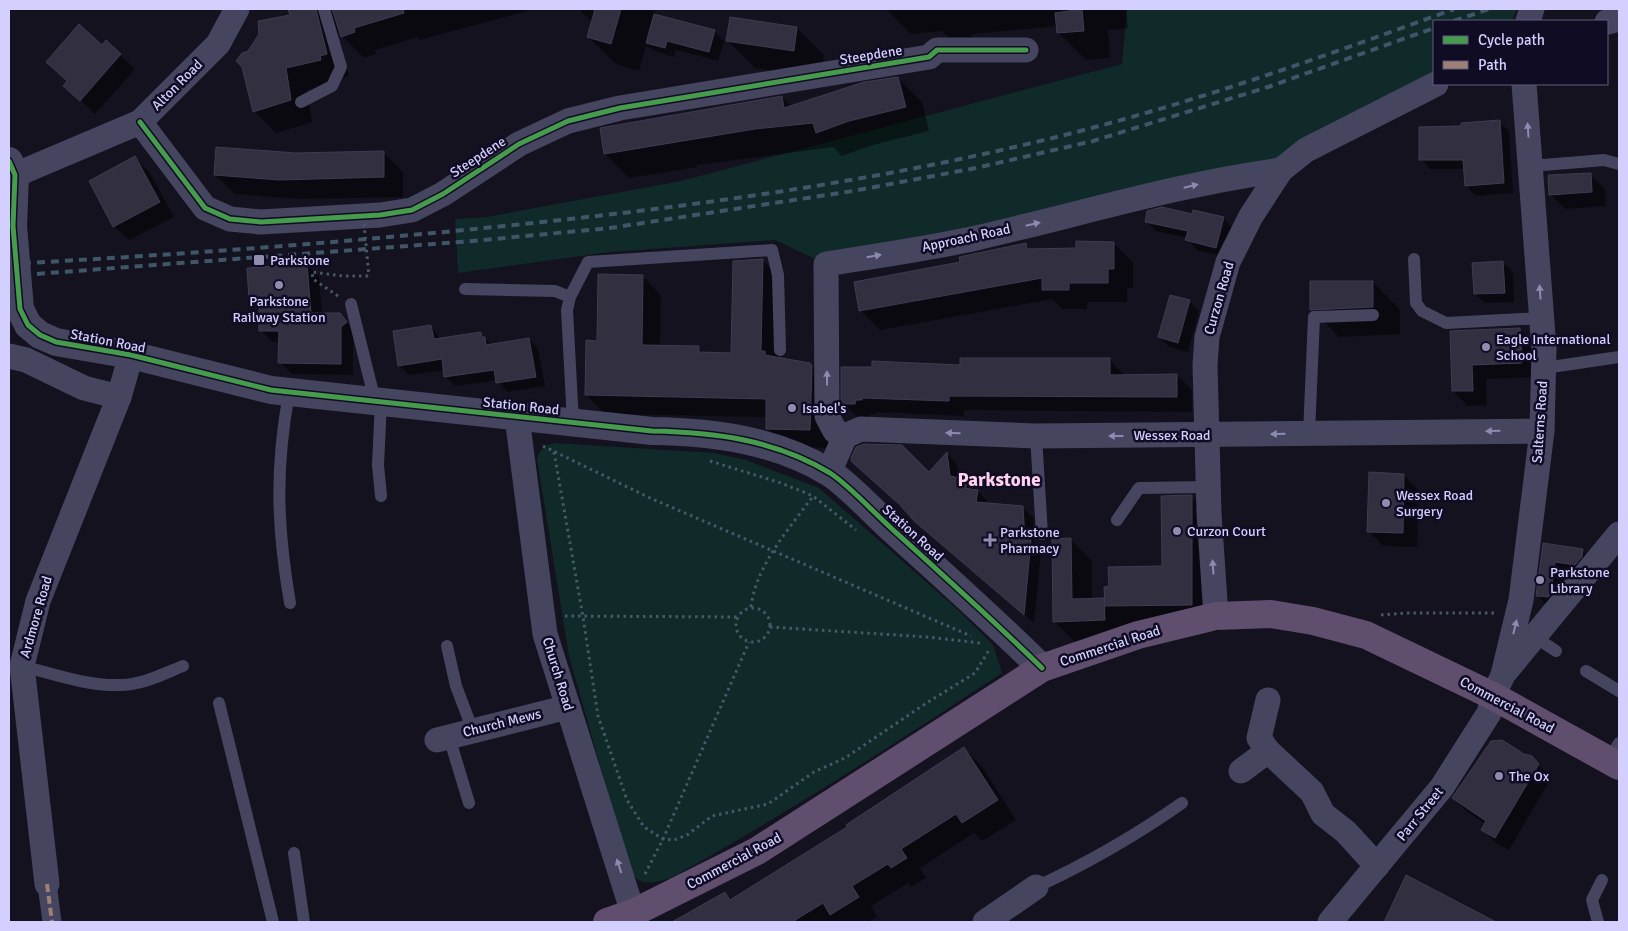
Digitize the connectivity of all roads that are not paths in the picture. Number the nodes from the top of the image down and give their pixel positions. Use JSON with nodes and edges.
{"nodes":[{"id":1,"x":236,"y":9,"type":"edge"},
{"id":2,"x":324,"y":9,"type":"edge"},
{"id":3,"x":1026,"y":50,"type":"dead end"},
{"id":4,"x":1434,"y":85,"type":"edge"},
{"id":5,"x":1524,"y":85,"type":"edge"},
{"id":6,"x":301,"y":102,"type":"dead end"},
{"id":7,"x":140,"y":122,"type":"junction"},
{"id":8,"x":1619,"y":164,"type":"edge"},
{"id":9,"x":1530,"y":166,"type":"junction"},
{"id":10,"x":12,"y":168,"type":"edge"},
{"id":11,"x":1281,"y":170,"type":"junction"},
{"id":12,"x":1414,"y":259,"type":"dead end"},
{"id":13,"x":465,"y":290,"type":"dead end"},
{"id":14,"x":570,"y":297,"type":"junction"},
{"id":15,"x":350,"y":304,"type":"road end"},
{"id":16,"x":1373,"y":315,"type":"dead end"},
{"id":17,"x":1542,"y":318,"type":"junction"},
{"id":18,"x":780,"y":350,"type":"dead end"},
{"id":19,"x":131,"y":355,"type":"junction"},
{"id":20,"x":9,"y":356,"type":"edge"},
{"id":21,"x":1619,"y":357,"type":"edge"},
{"id":22,"x":1544,"y":368,"type":"junction"},
{"id":23,"x":289,"y":393,"type":"junction"},
{"id":24,"x":119,"y":397,"type":"junction"},
{"id":25,"x":378,"y":401,"type":"junction"},
{"id":26,"x":573,"y":422,"type":"junction"},
{"id":27,"x":518,"y":425,"type":"junction"},
{"id":28,"x":1542,"y":431,"type":"junction"},
{"id":29,"x":1309,"y":434,"type":"junction"},
{"id":30,"x":1208,"y":435,"type":"junction"},
{"id":31,"x":845,"y":436,"type":"junction"},
{"id":32,"x":1036,"y":436,"type":"junction"},
{"id":33,"x":828,"y":473,"type":"junction"},
{"id":34,"x":1209,"y":487,"type":"junction"},
{"id":35,"x":381,"y":496,"type":"dead end"},
{"id":36,"x":1117,"y":520,"type":"dead end"},
{"id":37,"x":1042,"y":534,"type":"dead end"},
{"id":38,"x":1619,"y":534,"type":"edge"},
{"id":39,"x":290,"y":603,"type":"dead end"},
{"id":40,"x":1520,"y":607,"type":"junction"},
{"id":41,"x":1555,"y":614,"type":"junction"},
{"id":42,"x":1216,"y":616,"type":"junction"},
{"id":43,"x":1535,"y":637,"type":"junction"},
{"id":44,"x":447,"y":646,"type":"dead end"},
{"id":45,"x":1556,"y":651,"type":"dead end"},
{"id":46,"x":22,"y":666,"type":"junction"},
{"id":47,"x":183,"y":666,"type":"dead end"},
{"id":48,"x":1042,"y":668,"type":"junction"},
{"id":49,"x":1586,"y":671,"type":"dead end"},
{"id":50,"x":1498,"y":685,"type":"junction"},
{"id":51,"x":1619,"y":692,"type":"edge"},
{"id":52,"x":1268,"y":700,"type":"dead end"},
{"id":53,"x":219,"y":703,"type":"dead end"},
{"id":54,"x":568,"y":706,"type":"junction"},
{"id":55,"x":453,"y":736,"type":"junction"},
{"id":56,"x":1268,"y":751,"type":"junction"},
{"id":57,"x":1616,"y":756,"type":"edge"},
{"id":58,"x":1241,"y":771,"type":"dead end"},
{"id":59,"x":469,"y":803,"type":"dead end"},
{"id":60,"x":1182,"y":803,"type":"dead end"},
{"id":61,"x":294,"y":853,"type":"dead end"},
{"id":62,"x":1377,"y":866,"type":"junction"},
{"id":63,"x":1602,"y":880,"type":"dead end"},
{"id":64,"x":47,"y":884,"type":"joint"},
{"id":65,"x":1036,"y":887,"type":"joint"},
{"id":66,"x":636,"y":917,"type":"edge"},
{"id":67,"x":52,"y":922,"type":"edge"},
{"id":68,"x":273,"y":922,"type":"edge"},
{"id":69,"x":304,"y":922,"type":"edge"},
{"id":70,"x":607,"y":922,"type":"edge"},
{"id":71,"x":985,"y":922,"type":"edge"},
{"id":72,"x":1330,"y":922,"type":"edge"},
{"id":73,"x":1598,"y":922,"type":"edge"}],
"edges":[{"from":1,"to":7,"type":"street","name":"Alton Road"},
{"from":2,"to":6,"type":"lane"},
{"from":3,"to":7,"type":"street","name":"Steepdene"},
{"from":4,"to":11,"type":"street","name":"Curzon Road"},
{"from":9,"to":5,"type":"street","name":"Salterns Road","one_way":true},
{"from":7,"to":10,"type":"street","name":"Alton Road"},
{"from":8,"to":9,"type":"lane"},
{"from":17,"to":9,"type":"street","name":"Salterns Road","one_way":true},
{"from":10,"to":19,"type":"street","name":"Station Road","bridge":true},
{"from":11,"to":30,"type":"street","name":"Curzon Road"},
{"from":31,"to":11,"type":"street","name":"Approach Road","one_way":true},
{"from":12,"to":17,"type":"lane"},
{"from":13,"to":14,"type":"lane"},
{"from":14,"to":18,"type":"lane"},
{"from":14,"to":26,"type":"lane"},
{"from":15,"to":25,"type":"lane"},
{"from":16,"to":29,"type":"lane"},
{"from":17,"to":22,"type":"street","name":"Salterns Road"},
{"from":19,"to":23,"type":"street","name":"Station Road"},
{"from":19,"to":24,"type":"street","name":"Ardmore Road"},
{"from":20,"to":24,"type":"street"},
{"from":21,"to":22,"type":"lane"},
{"from":22,"to":28,"type":"street","name":"Salterns Road"},
{"from":23,"to":25,"type":"street","name":"Station Road"},
{"from":23,"to":39,"type":"lane"},
{"from":24,"to":46,"type":"street","name":"Ardmore Road"},
{"from":25,"to":27,"type":"street","name":"Station Road"},
{"from":25,"to":35,"type":"lane"},
{"from":26,"to":27,"type":"street","name":"Station Road"},
{"from":26,"to":33,"type":"street","name":"Station Road"},
{"from":27,"to":54,"type":"street","name":"Church Road"},
{"from":28,"to":29,"type":"street","name":"Wessex Road","one_way":true},
{"from":28,"to":40,"type":"street","name":"Salterns Road"},
{"from":29,"to":30,"type":"street","name":"Wessex Road","one_way":true},
{"from":30,"to":32,"type":"street","name":"Wessex Road","one_way":true},
{"from":30,"to":34,"type":"street","name":"Curzon Road"},
{"from":32,"to":31,"type":"street","name":"Wessex Road","one_way":true},
{"from":31,"to":33,"type":"street"},
{"from":32,"to":37,"type":"lane"},
{"from":33,"to":48,"type":"street","name":"Station Road"},
{"from":34,"to":36,"type":"lane"},
{"from":42,"to":34,"type":"street","name":"Curzon Road","one_way":true},
{"from":38,"to":41,"type":"street"},
{"from":40,"to":41,"type":"street"},
{"from":50,"to":40,"type":"street","name":"Salterns Road","one_way":true},
{"from":41,"to":43,"type":"street"},
{"from":42,"to":48,"type":"highway","name":"Commercial Road"},
{"from":42,"to":50,"type":"highway","name":"Commercial Road"},
{"from":43,"to":45,"type":"lane"},
{"from":43,"to":50,"type":"street"},
{"from":44,"to":55,"type":"lane"},
{"from":46,"to":47,"type":"lane"},
{"from":46,"to":64,"type":"street","name":"Ardmore Road"},
{"from":48,"to":66,"type":"highway","name":"Commercial Road"},
{"from":49,"to":51,"type":"lane"},
{"from":50,"to":57,"type":"highway","name":"Commercial Road"},
{"from":50,"to":62,"type":"street","name":"Parr Street"},
{"from":52,"to":56,"type":"street"},
{"from":53,"to":68,"type":"lane"},
{"from":54,"to":55,"type":"street","name":"Church Mews"},
{"from":66,"to":54,"type":"street","name":"Church Road","one_way":true},
{"from":55,"to":59,"type":"lane"},
{"from":56,"to":58,"type":"street"},
{"from":56,"to":62,"type":"street"},
{"from":60,"to":65,"type":"lane"},
{"from":61,"to":69,"type":"lane"},
{"from":62,"to":72,"type":"street","name":"Parr Street"},
{"from":63,"to":73,"type":"lane"},
{"from":64,"to":67,"type":"street","name":"Ardmore Road"},
{"from":65,"to":71,"type":"street"},
{"from":66,"to":70,"type":"highway","name":"Commercial Road"}]}
